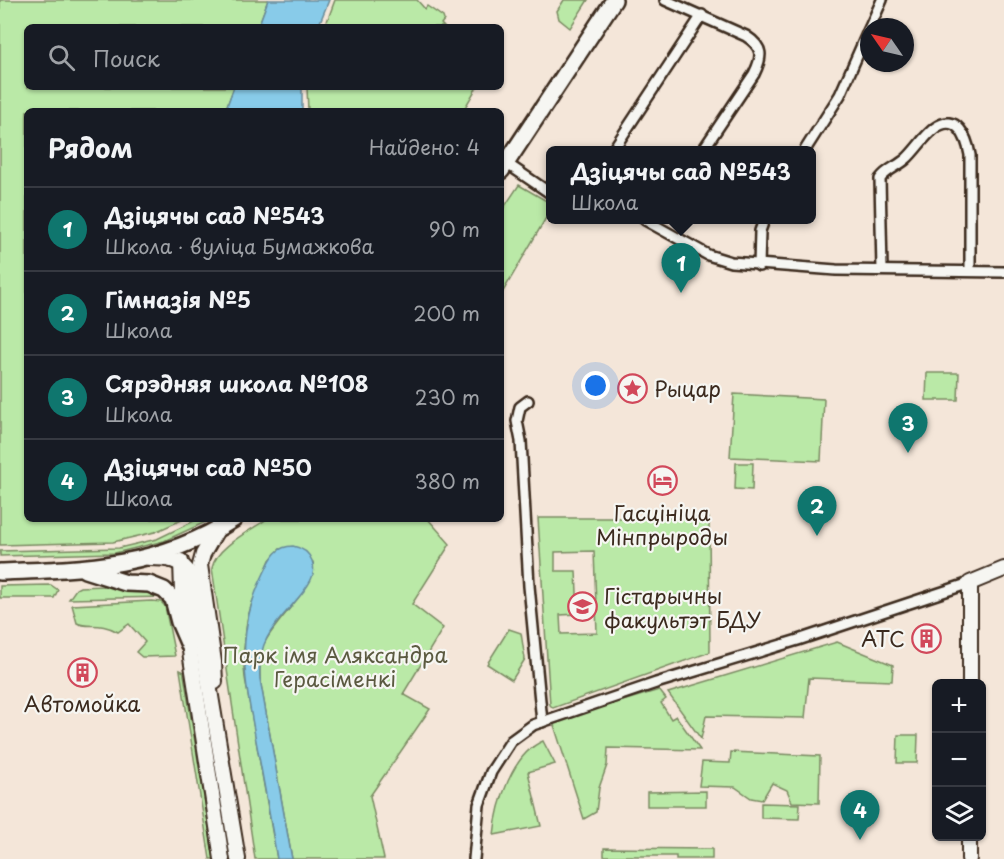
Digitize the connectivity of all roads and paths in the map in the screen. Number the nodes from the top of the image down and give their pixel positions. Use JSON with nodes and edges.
{"nodes":[{"id":1,"x":614,"y":0,"type":"edge"},
{"id":2,"x":665,"y":0,"type":"edge"},
{"id":3,"x":882,"y":0,"type":"edge"},
{"id":4,"x":702,"y":15,"type":"junction"},
{"id":5,"x":874,"y":18,"type":"edge"},
{"id":6,"x":860,"y":49,"type":"edge"},
{"id":7,"x":616,"y":146,"type":"edge"},
{"id":8,"x":706,"y":146,"type":"edge"},
{"id":9,"x":808,"y":146,"type":"edge"},
{"id":10,"x":504,"y":167,"type":"edge"},
{"id":11,"x":546,"y":191,"type":"edge"},
{"id":12,"x":654,"y":224,"type":"edge"},
{"id":13,"x":762,"y":224,"type":"edge"},
{"id":14,"x":759,"y":266,"type":"junction"},
{"id":15,"x":882,"y":270,"type":"junction"},
{"id":16,"x":970,"y":272,"type":"junction"},
{"id":17,"x":1004,"y":272,"type":"edge"},
{"id":18,"x":528,"y":401,"type":"dead end"},
{"id":19,"x":229,"y":522,"type":"edge"},
{"id":20,"x":217,"y":530,"type":"junction"},
{"id":21,"x":190,"y":543,"type":"junction"},
{"id":22,"x":149,"y":558,"type":"junction"},
{"id":23,"x":181,"y":563,"type":"junction"},
{"id":24,"x":82,"y":569,"type":"junction"},
{"id":25,"x":1004,"y":569,"type":"edge"},
{"id":26,"x":0,"y":572,"type":"edge"},
{"id":27,"x":970,"y":583,"type":"junction"},
{"id":28,"x":189,"y":645,"type":"junction"},
{"id":29,"x":970,"y":679,"type":"edge"},
{"id":30,"x":215,"y":711,"type":"junction"},
{"id":31,"x":542,"y":722,"type":"junction"},
{"id":32,"x":969,"y":841,"type":"edge"},
{"id":33,"x":222,"y":859,"type":"edge"},
{"id":34,"x":238,"y":859,"type":"edge"},
{"id":35,"x":474,"y":859,"type":"edge"},
{"id":36,"x":969,"y":859,"type":"edge"}],
"edges":[{"from":1,"to":10,"type":"main road"},
{"from":2,"to":4,"type":"street"},
{"from":3,"to":5,"type":"street"},
{"from":4,"to":7,"type":"street"},
{"from":4,"to":8,"type":"street"},
{"from":6,"to":9,"type":"street"},
{"from":10,"to":11,"type":"street"},
{"from":12,"to":14,"type":"street"},
{"from":13,"to":14,"type":"street"},
{"from":14,"to":15,"type":"street"},
{"from":15,"to":16,"type":"street"},
{"from":15,"to":16,"type":"street"},
{"from":16,"to":17,"type":"street"},
{"from":18,"to":31,"type":"street"},
{"from":19,"to":20,"type":"main road"},
{"from":20,"to":21,"type":"main road"},
{"from":20,"to":30,"type":"main road"},
{"from":21,"to":22,"type":"main road"},
{"from":21,"to":23,"type":"main road"},
{"from":22,"to":23,"type":"main road"},
{"from":22,"to":24,"type":"main road"},
{"from":23,"to":28,"type":"main road"},
{"from":23,"to":30,"type":"main road"},
{"from":24,"to":26,"type":"main road"},
{"from":24,"to":28,"type":"main road"},
{"from":25,"to":27,"type":"main road"},
{"from":27,"to":29,"type":"main road"},
{"from":27,"to":31,"type":"street"},
{"from":28,"to":33,"type":"main road"},
{"from":30,"to":34,"type":"main road"},
{"from":31,"to":35,"type":"street"},
{"from":32,"to":36,"type":"main road"}]}
